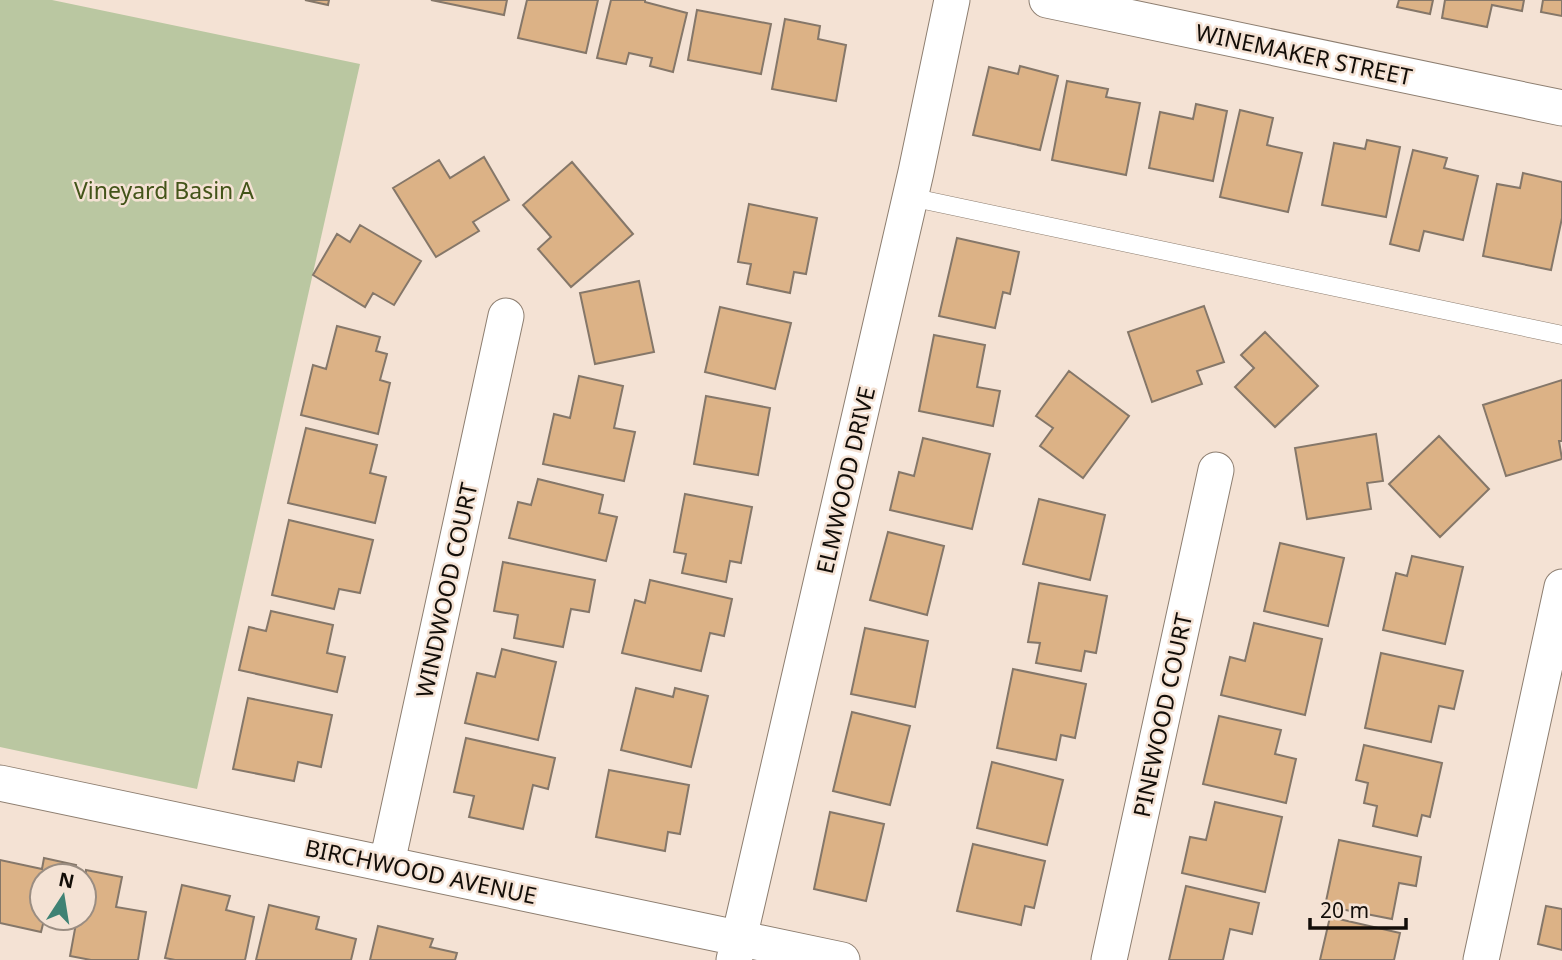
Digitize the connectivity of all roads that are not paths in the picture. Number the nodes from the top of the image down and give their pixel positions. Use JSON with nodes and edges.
{"nodes":[{"id":1,"x":952,"y":0,"type":"edge"},
{"id":2,"x":1047,"y":0,"type":"edge"},
{"id":3,"x":1562,"y":108,"type":"edge"},
{"id":4,"x":911,"y":197,"type":"junction"},
{"id":5,"x":506,"y":316,"type":"dead end"},
{"id":6,"x":1562,"y":334,"type":"edge"},
{"id":7,"x":1216,"y":470,"type":"dead end"},
{"id":8,"x":1562,"y":587,"type":"edge"},
{"id":9,"x":0,"y":783,"type":"edge"},
{"id":10,"x":387,"y":863,"type":"junction"},
{"id":11,"x":736,"y":949,"type":"edge"},
{"id":12,"x":842,"y":960,"type":"edge"},
{"id":13,"x":1108,"y":960,"type":"edge"},
{"id":14,"x":1481,"y":960,"type":"edge"}],
"edges":[{"from":1,"to":4,"type":"street","name":"ELMWOOD DRIVE"},
{"from":2,"to":3,"type":"street","name":"WINEMAKER STREET"},
{"from":4,"to":6,"type":"lane"},
{"from":4,"to":11,"type":"street","name":"ELMWOOD DRIVE"},
{"from":5,"to":10,"type":"street","name":"WINDWOOD COURT"},
{"from":7,"to":13,"type":"street","name":"PINEWOOD COURT"},
{"from":8,"to":14,"type":"street"},
{"from":9,"to":10,"type":"street","name":"BIRCHWOOD AVENUE"},
{"from":10,"to":11,"type":"street","name":"BIRCHWOOD AVENUE"},
{"from":11,"to":12,"type":"street","name":"BIRCHWOOD AVENUE"}]}
